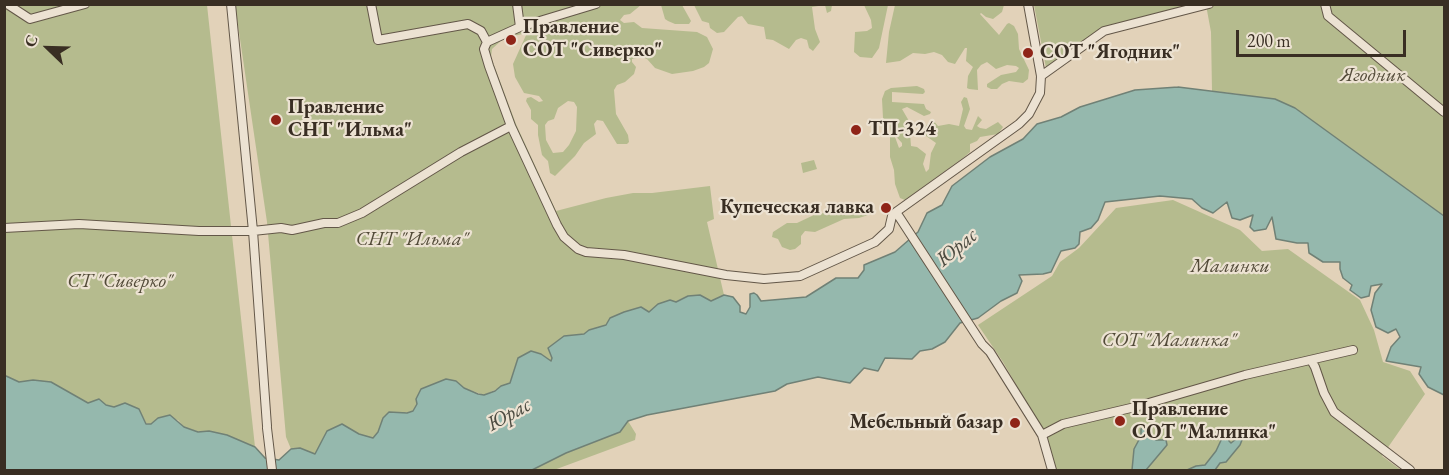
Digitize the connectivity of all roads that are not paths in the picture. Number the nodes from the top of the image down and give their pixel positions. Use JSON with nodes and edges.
{"nodes":[{"id":1,"x":7,"y":4,"type":"edge"},
{"id":2,"x":85,"y":4,"type":"edge"},
{"id":3,"x":231,"y":4,"type":"edge"},
{"id":4,"x":371,"y":4,"type":"edge"},
{"id":5,"x":517,"y":4,"type":"edge"},
{"id":6,"x":596,"y":4,"type":"edge"},
{"id":7,"x":1028,"y":4,"type":"edge"},
{"id":8,"x":1209,"y":4,"type":"edge"},
{"id":9,"x":1324,"y":4,"type":"edge"},
{"id":10,"x":520,"y":27,"type":"junction"},
{"id":11,"x":487,"y":42,"type":"junction"},
{"id":12,"x":1041,"y":76,"type":"junction"},
{"id":13,"x":1444,"y":112,"type":"edge"},
{"id":14,"x":512,"y":126,"type":"junction"},
{"id":15,"x":899,"y":216,"type":"junction"},
{"id":16,"x":4,"y":228,"type":"edge"},
{"id":17,"x":253,"y":231,"type":"junction"},
{"id":18,"x":1353,"y":350,"type":"dead end"},
{"id":19,"x":1311,"y":360,"type":"junction"},
{"id":20,"x":1042,"y":435,"type":"junction"},
{"id":21,"x":272,"y":471,"type":"edge"},
{"id":22,"x":1052,"y":471,"type":"edge"},
{"id":23,"x":1410,"y":471,"type":"edge"}],
"edges":[{"from":1,"to":2,"type":"street"},
{"from":3,"to":17,"type":"street"},
{"from":4,"to":11,"type":"street"},
{"from":5,"to":10,"type":"street"},
{"from":6,"to":10,"type":"street"},
{"from":7,"to":12,"type":"street"},
{"from":8,"to":12,"type":"street"},
{"from":9,"to":13,"type":"street"},
{"from":10,"to":11,"type":"street"},
{"from":11,"to":14,"type":"street"},
{"from":12,"to":15,"type":"street"},
{"from":14,"to":15,"type":"street"},
{"from":14,"to":17,"type":"street"},
{"from":15,"to":20,"type":"street"},
{"from":16,"to":17,"type":"street"},
{"from":17,"to":21,"type":"street"},
{"from":18,"to":19,"type":"street"},
{"from":19,"to":20,"type":"street"},
{"from":19,"to":23,"type":"street"},
{"from":20,"to":22,"type":"street"}]}
